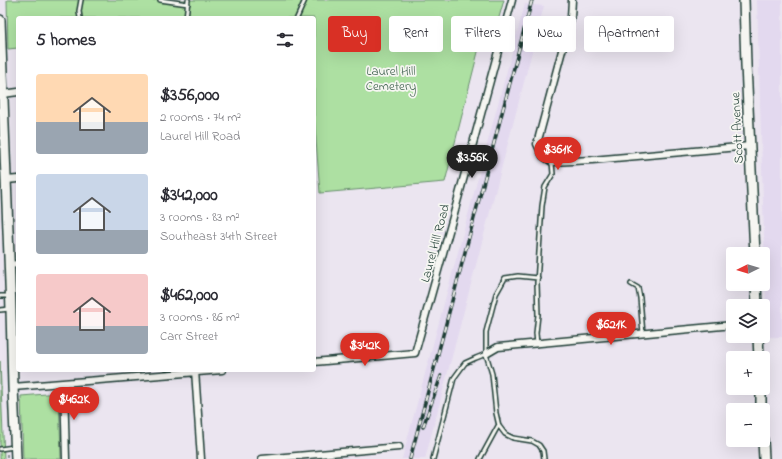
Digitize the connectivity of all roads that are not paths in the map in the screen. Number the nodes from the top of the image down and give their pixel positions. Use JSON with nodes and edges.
{"nodes":[{"id":1,"x":81,"y":0,"type":"edge"},
{"id":2,"x":160,"y":0,"type":"edge"},
{"id":3,"x":305,"y":0,"type":"edge"},
{"id":4,"x":512,"y":0,"type":"edge"},
{"id":5,"x":572,"y":0,"type":"edge"},
{"id":6,"x":744,"y":0,"type":"edge"},
{"id":7,"x":188,"y":2,"type":"edge"},
{"id":8,"x":79,"y":16,"type":"edge"},
{"id":9,"x":186,"y":16,"type":"edge"},
{"id":10,"x":298,"y":16,"type":"edge"},
{"id":11,"x":0,"y":20,"type":"edge"},
{"id":12,"x":16,"y":92,"type":"edge"},
{"id":13,"x":3,"y":94,"type":"junction"},
{"id":14,"x":750,"y":146,"type":"junction"},
{"id":15,"x":552,"y":162,"type":"junction"},
{"id":16,"x":16,"y":178,"type":"edge"},
{"id":17,"x":6,"y":180,"type":"junction"},
{"id":18,"x":755,"y":247,"type":"edge"},
{"id":19,"x":14,"y":265,"type":"edge"},
{"id":20,"x":538,"y":278,"type":"junction"},
{"id":21,"x":631,"y":284,"type":"dead end"},
{"id":22,"x":0,"y":296,"type":"edge"},
{"id":23,"x":11,"y":296,"type":"junction"},
{"id":24,"x":11,"y":309,"type":"junction"},
{"id":25,"x":0,"y":310,"type":"edge"},
{"id":26,"x":726,"y":327,"type":"edge"},
{"id":27,"x":643,"y":334,"type":"junction"},
{"id":28,"x":537,"y":344,"type":"junction"},
{"id":29,"x":486,"y":354,"type":"junction"},
{"id":30,"x":316,"y":362,"type":"edge"},
{"id":31,"x":184,"y":372,"type":"edge"},
{"id":32,"x":195,"y":372,"type":"edge"},
{"id":33,"x":64,"y":383,"type":"junction"},
{"id":34,"x":13,"y":388,"type":"junction"},
{"id":35,"x":498,"y":426,"type":"junction"},
{"id":36,"x":399,"y":447,"type":"dead end"},
{"id":37,"x":763,"y":447,"type":"edge"},
{"id":38,"x":11,"y":448,"type":"junction"},
{"id":39,"x":0,"y":449,"type":"edge"},
{"id":40,"x":16,"y":459,"type":"edge"},
{"id":41,"x":66,"y":459,"type":"edge"},
{"id":42,"x":201,"y":459,"type":"edge"},
{"id":43,"x":262,"y":459,"type":"edge"},
{"id":44,"x":433,"y":459,"type":"edge"},
{"id":45,"x":480,"y":459,"type":"edge"},
{"id":46,"x":544,"y":459,"type":"edge"},
{"id":47,"x":764,"y":459,"type":"edge"}],
"edges":[{"from":1,"to":8,"type":"lane"},
{"from":2,"to":7,"type":"lane"},
{"from":3,"to":10,"type":"lane"},
{"from":4,"to":30,"type":"street","name":"Laurel Hill Road"},
{"from":5,"to":15,"type":"street"},
{"from":6,"to":14,"type":"street","name":"Scott Avenue"},
{"from":7,"to":9,"type":"lane"},
{"from":11,"to":13,"type":"street"},
{"from":12,"to":13,"type":"street"},
{"from":13,"to":17,"type":"street"},
{"from":14,"to":15,"type":"street"},
{"from":14,"to":18,"type":"street","name":"Scott Avenue"},
{"from":15,"to":20,"type":"lane"},
{"from":16,"to":17,"type":"street"},
{"from":17,"to":19,"type":"street"},
{"from":19,"to":23,"type":"street"},
{"from":20,"to":28,"type":"lane"},
{"from":20,"to":29,"type":"lane"},
{"from":21,"to":27,"type":"lane"},
{"from":22,"to":23,"type":"lane"},
{"from":23,"to":24,"type":"street"},
{"from":24,"to":25,"type":"lane"},
{"from":24,"to":34,"type":"street"},
{"from":26,"to":27,"type":"street"},
{"from":27,"to":28,"type":"street"},
{"from":28,"to":29,"type":"street"},
{"from":29,"to":35,"type":"lane"},
{"from":29,"to":44,"type":"lane"},
{"from":31,"to":33,"type":"street"},
{"from":32,"to":42,"type":"street"},
{"from":33,"to":34,"type":"street"},
{"from":33,"to":41,"type":"street"},
{"from":34,"to":38,"type":"street"},
{"from":35,"to":45,"type":"lane"},
{"from":35,"to":46,"type":"lane"},
{"from":36,"to":43,"type":"street"},
{"from":37,"to":47,"type":"street"},
{"from":38,"to":39,"type":"lane"},
{"from":38,"to":40,"type":"street"}]}
